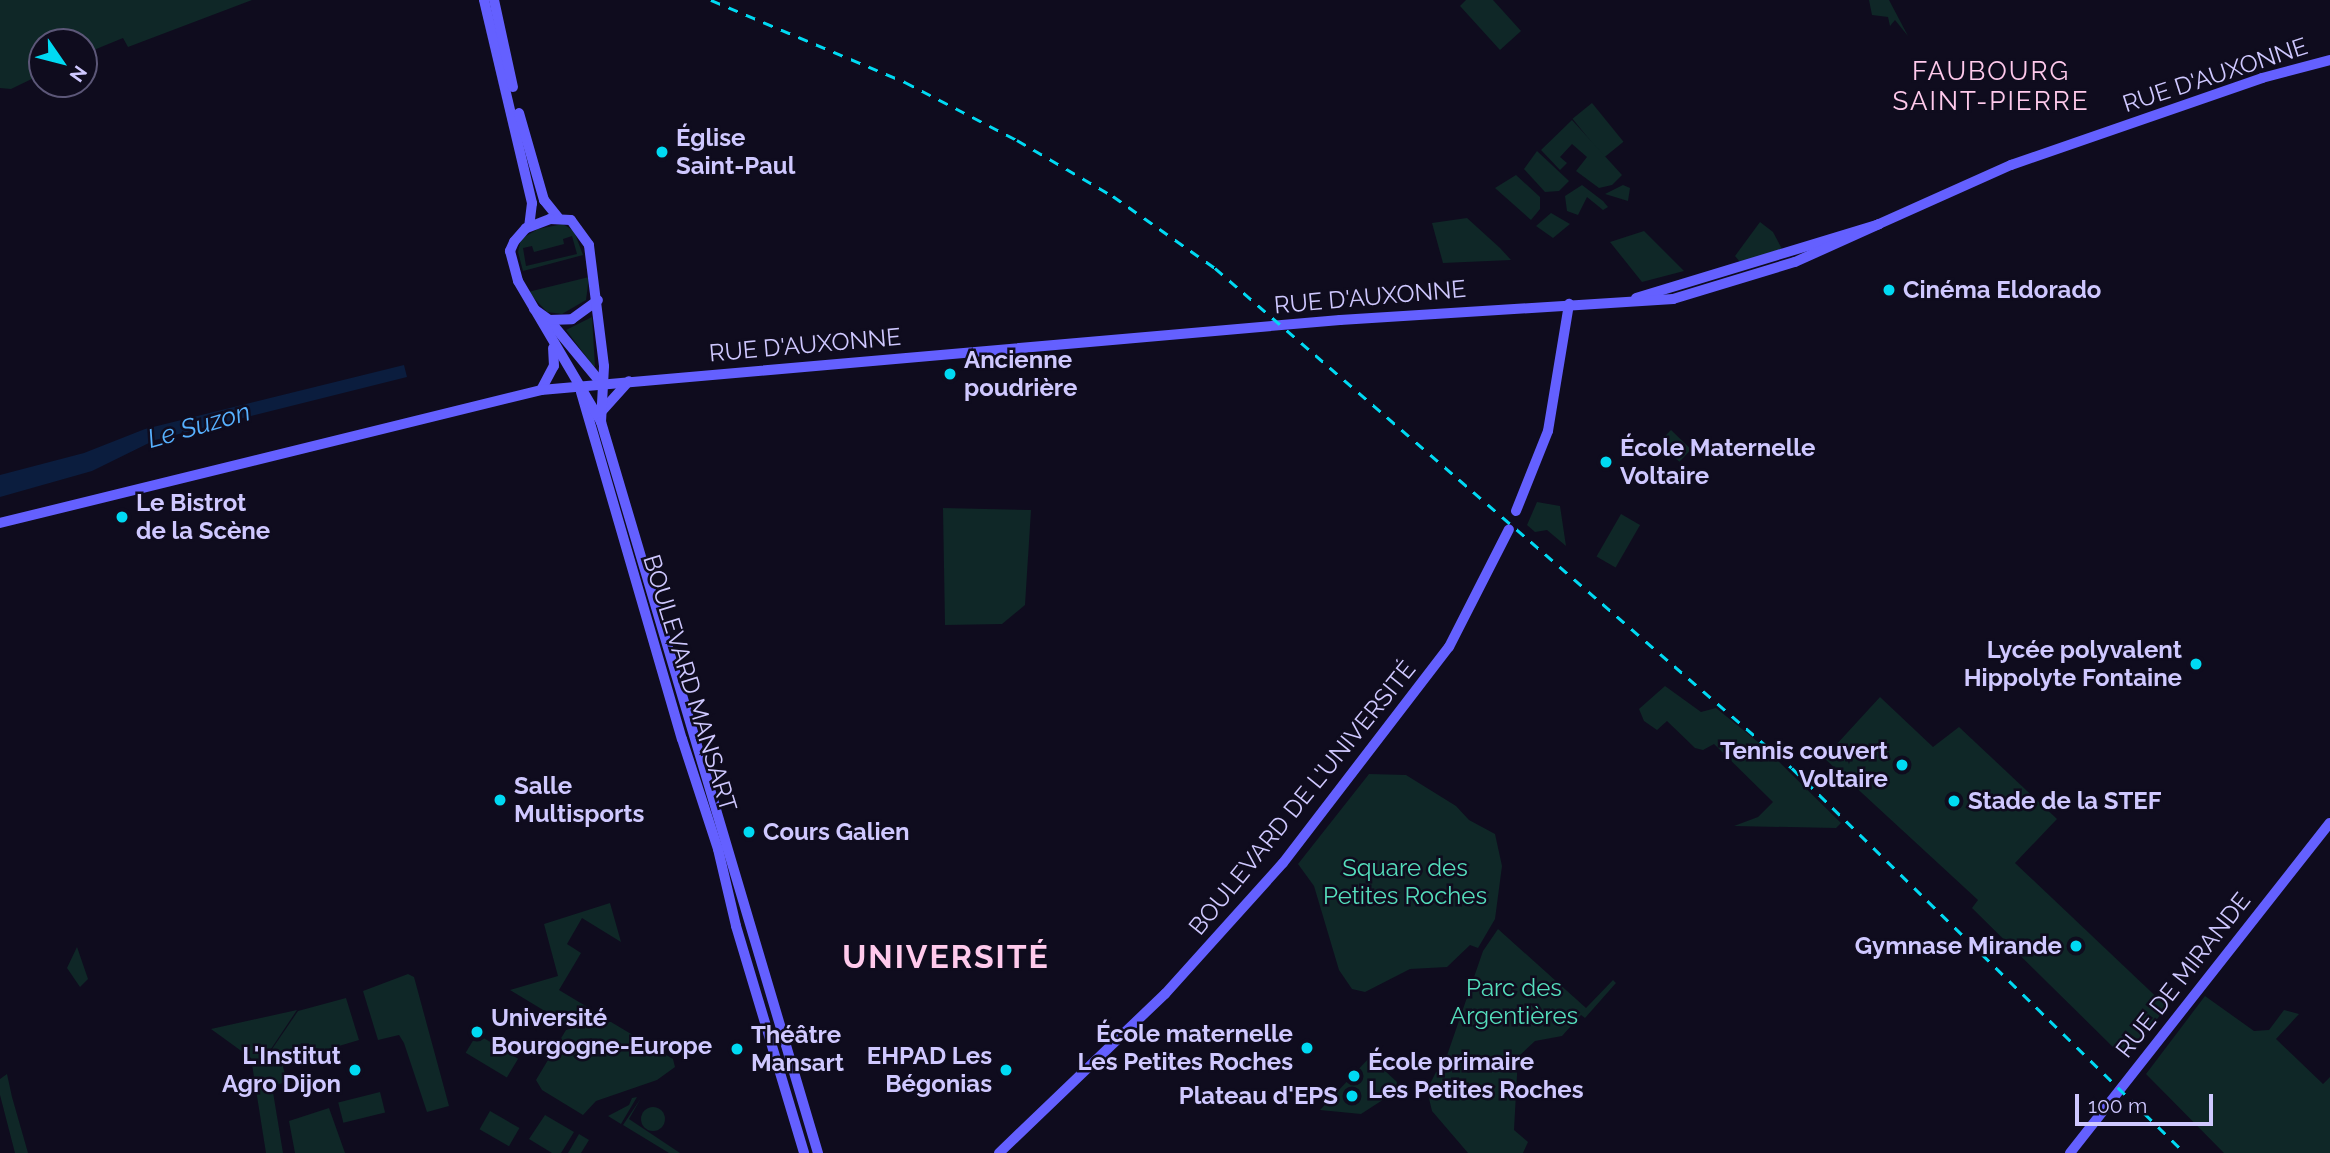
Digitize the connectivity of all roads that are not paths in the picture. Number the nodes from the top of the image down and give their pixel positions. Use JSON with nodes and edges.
{"nodes":[{"id":1,"x":484,"y":0,"type":"edge"},
{"id":2,"x":494,"y":0,"type":"edge"},
{"id":3,"x":2330,"y":60,"type":"edge"},
{"id":4,"x":558,"y":217,"type":"junction"},
{"id":5,"x":1879,"y":224,"type":"junction"},
{"id":6,"x":529,"y":226,"type":"junction"},
{"id":7,"x":1850,"y":232,"type":"junction"},
{"id":8,"x":1832,"y":247,"type":"junction"},
{"id":9,"x":598,"y":300,"type":"junction"},
{"id":10,"x":1627,"y":302,"type":"junction"},
{"id":11,"x":527,"y":303,"type":"junction"},
{"id":12,"x":1569,"y":304,"type":"junction"},
{"id":13,"x":549,"y":320,"type":"junction"},
{"id":14,"x":553,"y":346,"type":"junction"},
{"id":15,"x":629,"y":381,"type":"junction"},
{"id":16,"x":602,"y":384,"type":"junction"},
{"id":17,"x":580,"y":386,"type":"junction"},
{"id":18,"x":541,"y":390,"type":"junction"},
{"id":19,"x":602,"y":417,"type":"junction"},
{"id":20,"x":1517,"y":511,"type":"dead end"},
{"id":21,"x":0,"y":523,"type":"edge"},
{"id":22,"x":1509,"y":529,"type":"dead end"},
{"id":23,"x":2330,"y":823,"type":"edge"},
{"id":24,"x":804,"y":1153,"type":"edge"},
{"id":25,"x":818,"y":1153,"type":"edge"},
{"id":26,"x":999,"y":1153,"type":"edge"},
{"id":27,"x":2070,"y":1153,"type":"edge"}],
"edges":[{"from":1,"to":6,"type":"main road"},
{"from":2,"to":4,"type":"main road"},
{"from":3,"to":5,"type":"main road","name":"RUE D'AUXONNE"},
{"from":4,"to":6,"type":"main road"},
{"from":4,"to":9,"type":"main road"},
{"from":5,"to":7,"type":"main road","name":"RUE D'AUXONNE"},
{"from":5,"to":8,"type":"main road","name":"RUE D'AUXONNE"},
{"from":6,"to":11,"type":"main road"},
{"from":7,"to":8,"type":"main road"},
{"from":7,"to":10,"type":"main road","name":"RUE D'AUXONNE"},
{"from":8,"to":10,"type":"main road","name":"RUE D'AUXONNE"},
{"from":9,"to":13,"type":"main road"},
{"from":9,"to":16,"type":"main road"},
{"from":10,"to":12,"type":"main road","name":"RUE D'AUXONNE"},
{"from":11,"to":13,"type":"main road"},
{"from":11,"to":14,"type":"main road"},
{"from":12,"to":15,"type":"main road","name":"RUE D'AUXONNE"},
{"from":12,"to":20,"type":"main road"},
{"from":13,"to":16,"type":"main road"},
{"from":14,"to":17,"type":"main road"},
{"from":14,"to":18,"type":"main road"},
{"from":15,"to":16,"type":"main road","name":"RUE D'AUXONNE"},
{"from":15,"to":19,"type":"main road"},
{"from":16,"to":17,"type":"main road","name":"RUE D'AUXONNE"},
{"from":16,"to":19,"type":"main road"},
{"from":17,"to":18,"type":"main road","name":"RUE D'AUXONNE"},
{"from":17,"to":19,"type":"main road"},
{"from":17,"to":24,"type":"main road","name":"BOULEVARD MANSART"},
{"from":18,"to":21,"type":"main road","name":"RUE D'AUXONNE"},
{"from":19,"to":25,"type":"main road","name":"BOULEVARD MANSART"},
{"from":22,"to":26,"type":"main road","name":"BOULEVARD DE L'UNIVERSITÉ"},
{"from":23,"to":27,"type":"main road","name":"RUE DE MIRANDE"}]}
